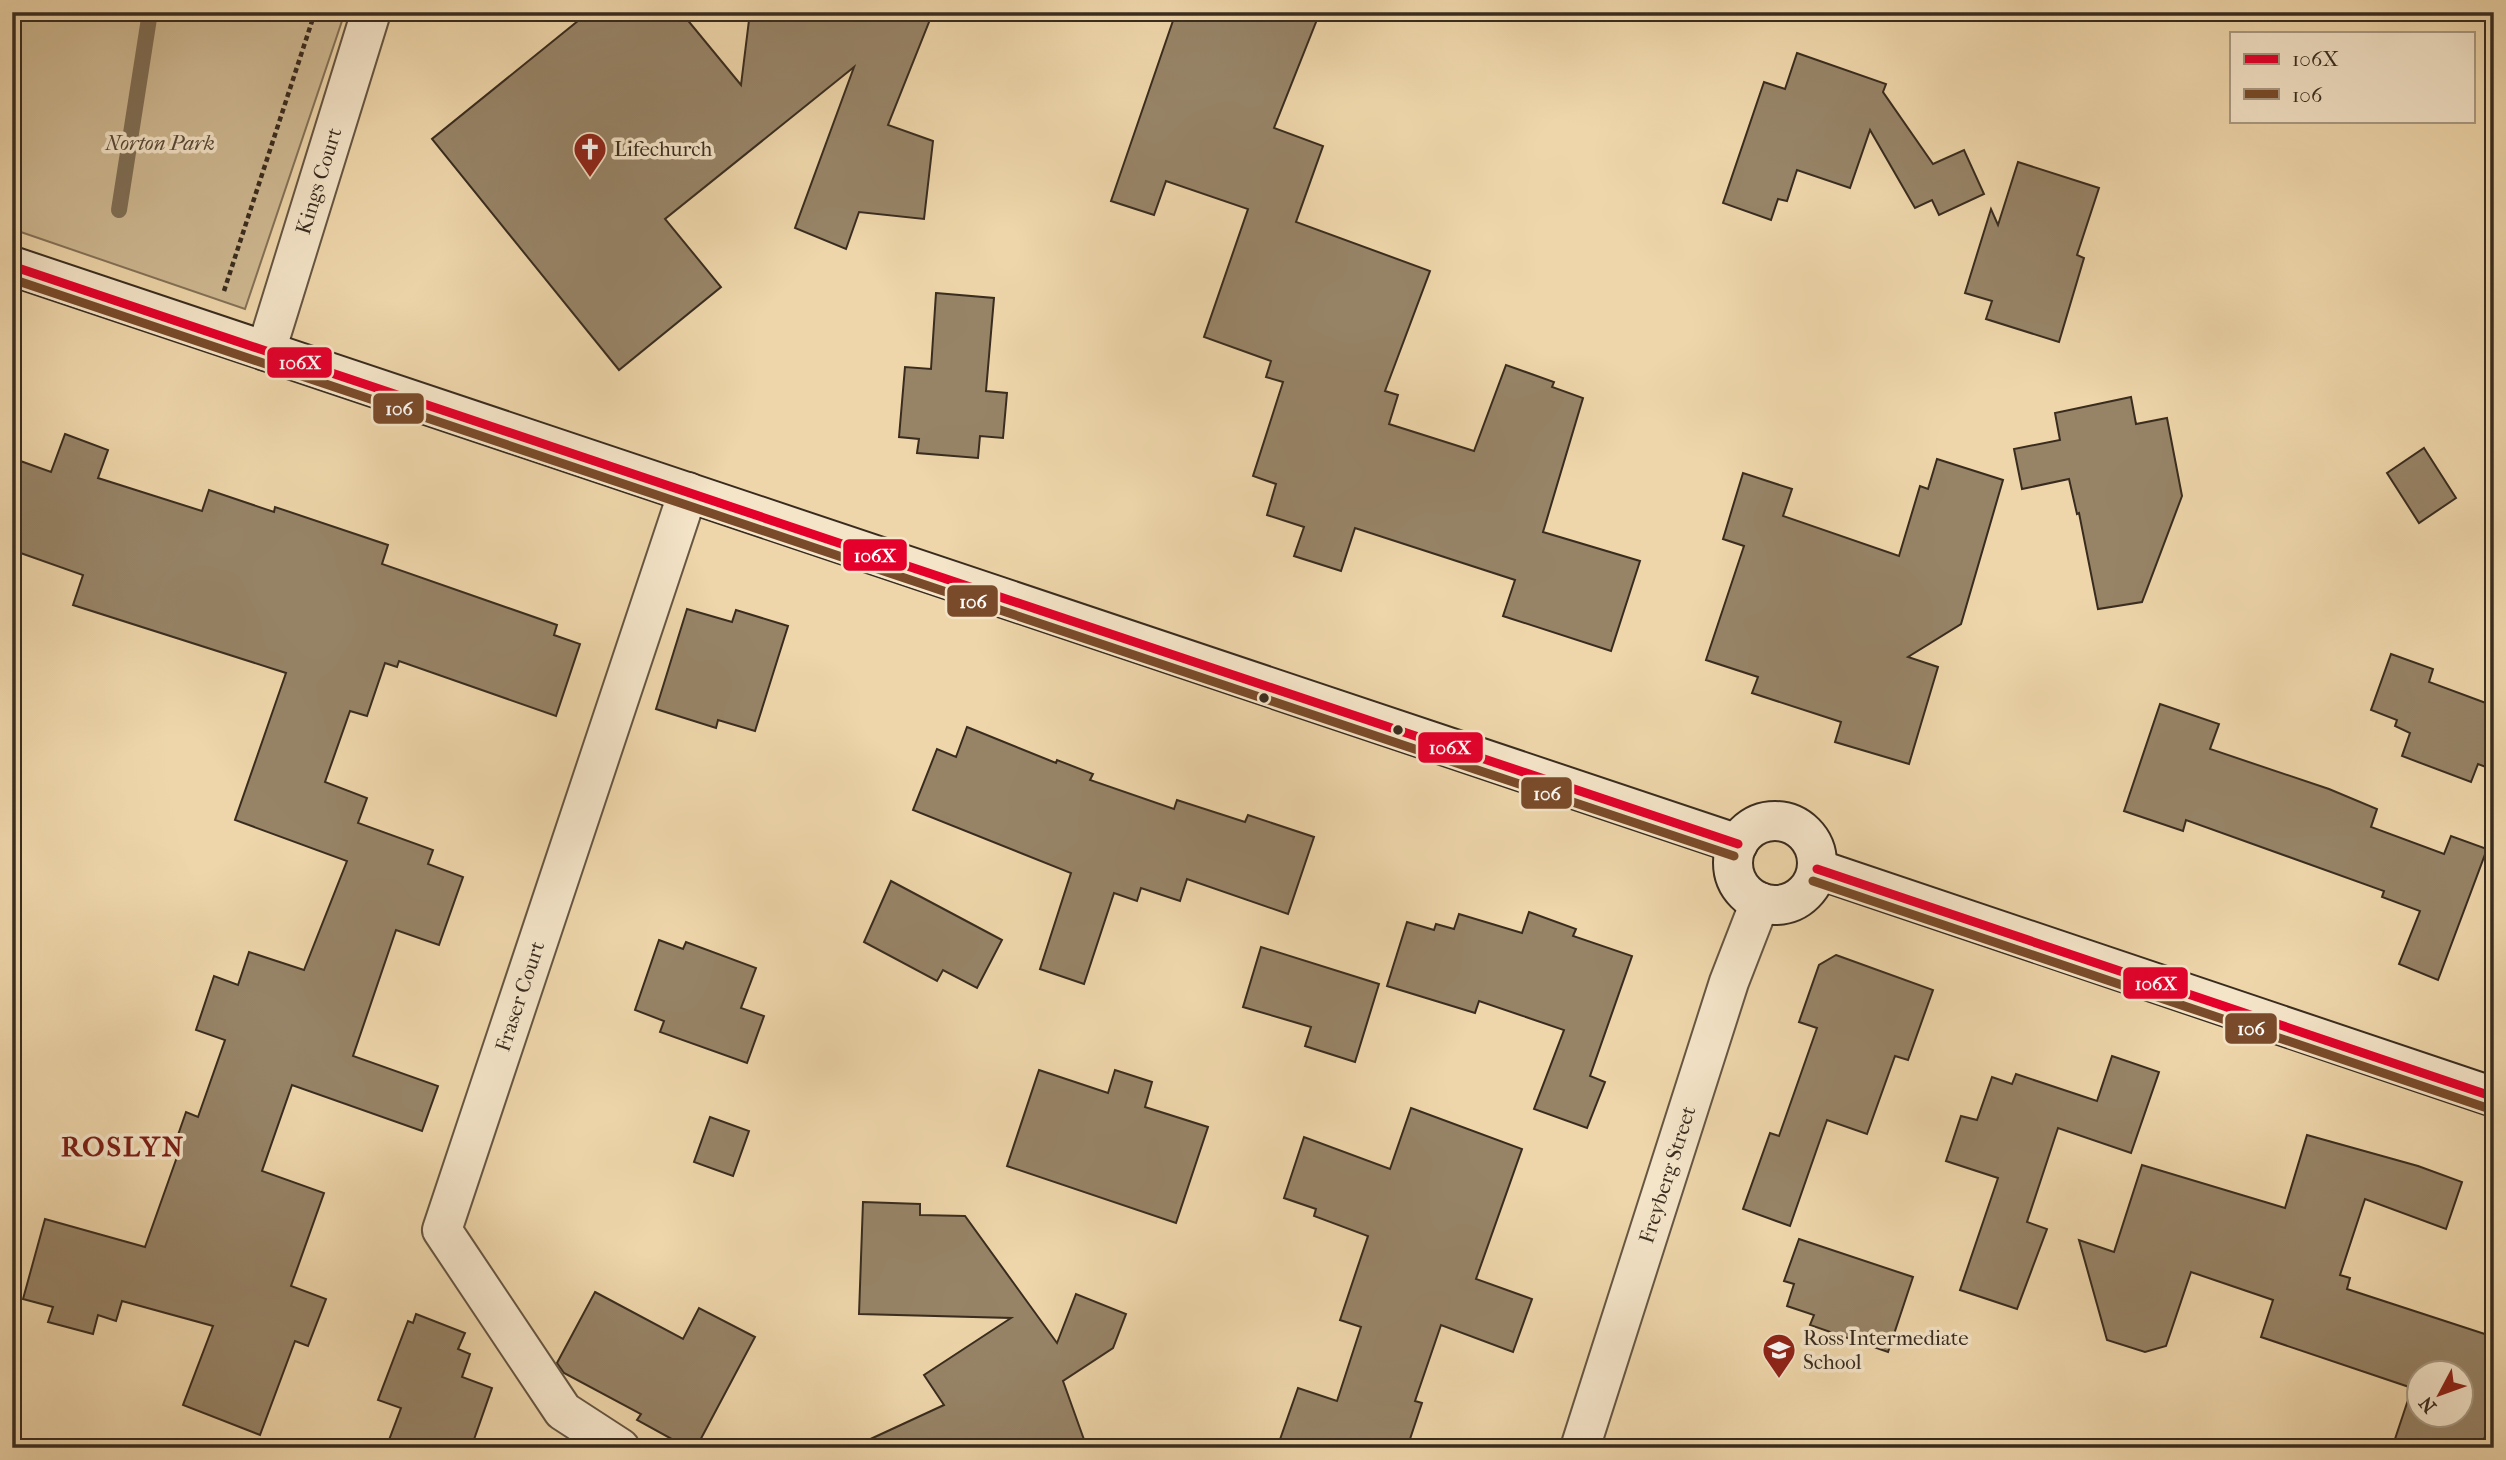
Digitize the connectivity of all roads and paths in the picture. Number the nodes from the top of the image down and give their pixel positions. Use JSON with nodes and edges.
{"nodes":[{"id":1,"x":315,"y":12,"type":"edge"},
{"id":2,"x":371,"y":12,"type":"edge"},
{"id":3,"x":12,"y":265,"type":"edge"},
{"id":4,"x":211,"y":332,"type":"junction"},
{"id":5,"x":266,"y":351,"type":"junction"},
{"id":6,"x":688,"y":492,"type":"junction"},
{"id":7,"x":1738,"y":844,"type":"junction"},
{"id":8,"x":1817,"y":869,"type":"junction"},
{"id":9,"x":1760,"y":902,"type":"junction"},
{"id":10,"x":2494,"y":1097,"type":"edge"},
{"id":11,"x":620,"y":1448,"type":"edge"},
{"id":12,"x":1580,"y":1448,"type":"edge"}],
"edges":[{"from":1,"to":4,"type":"path"},
{"from":2,"to":5,"type":"main road","name":"Kings Court"},
{"from":3,"to":4,"type":"main road"},
{"from":4,"to":5,"type":"main road"},
{"from":5,"to":6,"type":"main road"},
{"from":6,"to":7,"type":"main road"},
{"from":6,"to":11,"type":"main road","name":"Fraser Court"},
{"from":7,"to":8,"type":"main road"},
{"from":7,"to":9,"type":"main road"},
{"from":8,"to":9,"type":"main road"},
{"from":8,"to":10,"type":"main road"},
{"from":9,"to":12,"type":"main road","name":"Freyberg Street"}]}
